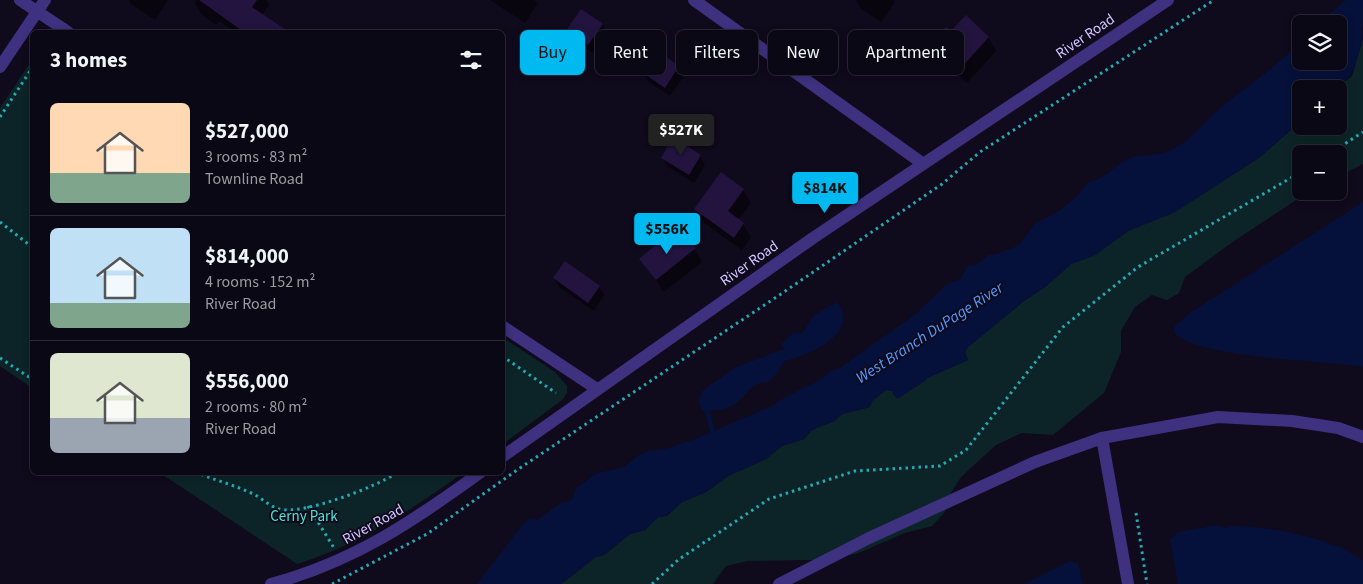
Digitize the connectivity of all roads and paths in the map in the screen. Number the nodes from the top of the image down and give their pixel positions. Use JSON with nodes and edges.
{"nodes":[{"id":1,"x":20,"y":0,"type":"edge"},
{"id":2,"x":45,"y":0,"type":"edge"},
{"id":3,"x":694,"y":0,"type":"edge"},
{"id":4,"x":1168,"y":0,"type":"edge"},
{"id":5,"x":1214,"y":0,"type":"edge"},
{"id":6,"x":37,"y":12,"type":"junction"},
{"id":7,"x":65,"y":30,"type":"edge"},
{"id":8,"x":0,"y":67,"type":"edge"},
{"id":9,"x":30,"y":71,"type":"edge"},
{"id":10,"x":0,"y":117,"type":"edge"},
{"id":11,"x":1363,"y":132,"type":"edge"},
{"id":12,"x":1343,"y":145,"type":"edge"},
{"id":13,"x":922,"y":163,"type":"junction"},
{"id":14,"x":1292,"y":177,"type":"edge"},
{"id":15,"x":0,"y":222,"type":"edge"},
{"id":16,"x":30,"y":245,"type":"edge"},
{"id":17,"x":505,"y":328,"type":"edge"},
{"id":18,"x":0,"y":358,"type":"edge"},
{"id":19,"x":505,"y":358,"type":"edge"},
{"id":20,"x":30,"y":379,"type":"edge"},
{"id":21,"x":597,"y":389,"type":"junction"},
{"id":22,"x":556,"y":393,"type":"dead end"},
{"id":23,"x":1102,"y":438,"type":"junction"},
{"id":24,"x":1363,"y":438,"type":"edge"},
{"id":25,"x":505,"y":455,"type":"edge"},
{"id":26,"x":203,"y":475,"type":"edge"},
{"id":27,"x":393,"y":475,"type":"edge"},
{"id":28,"x":477,"y":475,"type":"edge"},
{"id":29,"x":308,"y":506,"type":"junction"},
{"id":30,"x":1136,"y":513,"type":"dead end"},
{"id":31,"x":341,"y":560,"type":"junction"},
{"id":32,"x":271,"y":584,"type":"edge"},
{"id":33,"x":332,"y":584,"type":"edge"},
{"id":34,"x":652,"y":584,"type":"edge"},
{"id":35,"x":779,"y":584,"type":"edge"},
{"id":36,"x":1128,"y":584,"type":"edge"},
{"id":37,"x":1147,"y":584,"type":"edge"}],
"edges":[{"from":1,"to":6,"type":"street"},
{"from":2,"to":6,"type":"street"},
{"from":3,"to":13,"type":"street"},
{"from":4,"to":13,"type":"street","name":"River Road"},
{"from":5,"to":33,"type":"path"},
{"from":6,"to":7,"type":"street"},
{"from":6,"to":8,"type":"street"},
{"from":9,"to":10,"type":"path"},
{"from":11,"to":12,"type":"path"},
{"from":13,"to":21,"type":"street","name":"River Road"},
{"from":14,"to":34,"type":"path"},
{"from":15,"to":16,"type":"path"},
{"from":17,"to":21,"type":"street"},
{"from":18,"to":20,"type":"path"},
{"from":19,"to":22,"type":"path"},
{"from":21,"to":25,"type":"street","name":"River Road"},
{"from":23,"to":24,"type":"street"},
{"from":23,"to":35,"type":"street"},
{"from":23,"to":36,"type":"street"},
{"from":26,"to":29,"type":"path"},
{"from":27,"to":29,"type":"path"},
{"from":28,"to":31,"type":"street","name":"River Road"},
{"from":29,"to":31,"type":"path"},
{"from":30,"to":37,"type":"path"},
{"from":31,"to":32,"type":"street","name":"River Road"}]}
